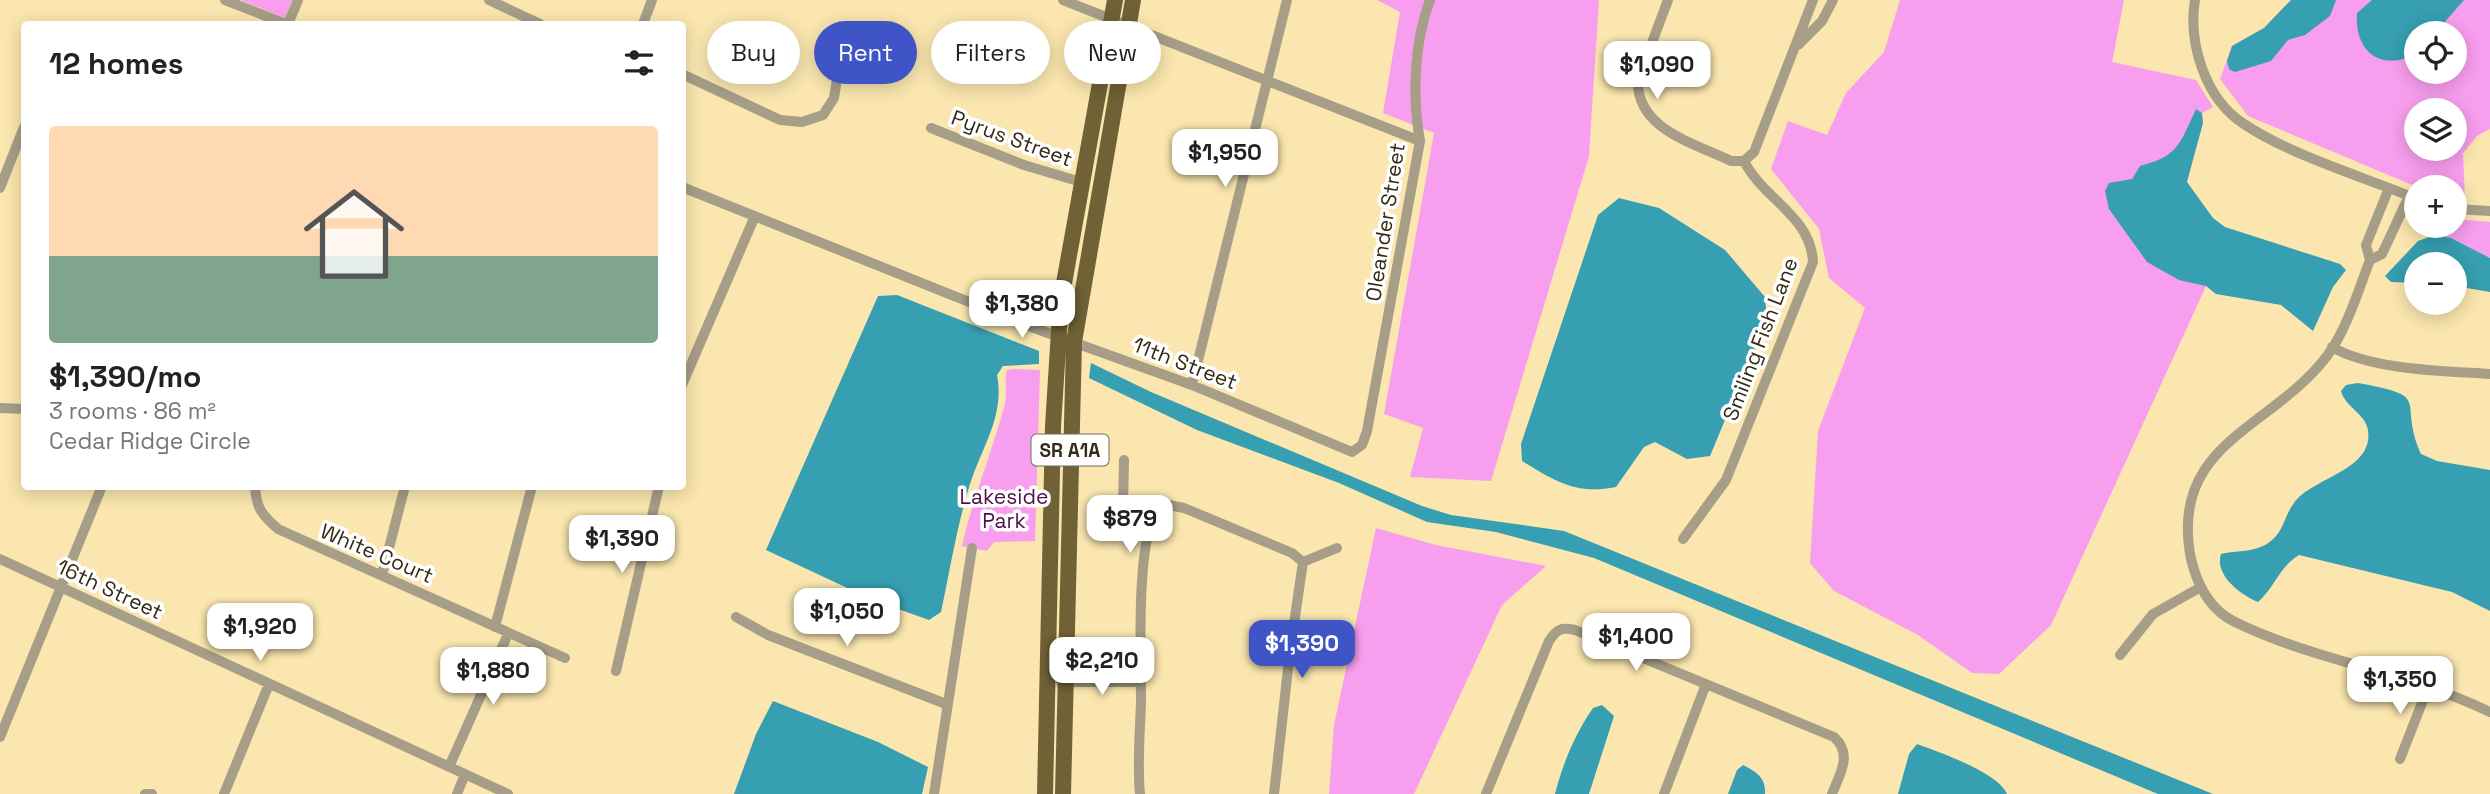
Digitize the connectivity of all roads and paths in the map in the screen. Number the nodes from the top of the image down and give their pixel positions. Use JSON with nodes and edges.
{"nodes":[{"id":1,"x":225,"y":0,"type":"edge"},
{"id":2,"x":298,"y":0,"type":"edge"},
{"id":3,"x":489,"y":0,"type":"edge"},
{"id":4,"x":652,"y":0,"type":"edge"},
{"id":5,"x":1063,"y":0,"type":"edge"},
{"id":6,"x":1115,"y":0,"type":"edge"},
{"id":7,"x":1133,"y":0,"type":"edge"},
{"id":8,"x":1287,"y":0,"type":"edge"},
{"id":9,"x":1430,"y":0,"type":"edge"},
{"id":10,"x":1668,"y":0,"type":"edge"},
{"id":11,"x":1813,"y":0,"type":"edge"},
{"id":12,"x":1833,"y":0,"type":"edge"},
{"id":13,"x":2195,"y":0,"type":"edge"},
{"id":14,"x":1111,"y":19,"type":"junction"},
{"id":15,"x":279,"y":21,"type":"edge"},
{"id":16,"x":288,"y":21,"type":"edge"},
{"id":17,"x":534,"y":21,"type":"edge"},
{"id":18,"x":644,"y":21,"type":"edge"},
{"id":19,"x":1116,"y":21,"type":"edge"},
{"id":20,"x":1129,"y":21,"type":"edge"},
{"id":21,"x":1161,"y":39,"type":"edge"},
{"id":22,"x":1794,"y":50,"type":"junction"},
{"id":23,"x":686,"y":76,"type":"edge"},
{"id":24,"x":1266,"y":81,"type":"junction"},
{"id":25,"x":836,"y":84,"type":"edge"},
{"id":26,"x":1118,"y":84,"type":"edge"},
{"id":27,"x":931,"y":128,"type":"dead end"},
{"id":28,"x":21,"y":135,"type":"edge"},
{"id":29,"x":1420,"y":141,"type":"junction"},
{"id":30,"x":1744,"y":161,"type":"junction"},
{"id":31,"x":1081,"y":182,"type":"junction"},
{"id":32,"x":0,"y":188,"type":"edge"},
{"id":33,"x":2389,"y":188,"type":"junction"},
{"id":34,"x":686,"y":189,"type":"edge"},
{"id":35,"x":2404,"y":194,"type":"edge"},
{"id":36,"x":2467,"y":210,"type":"edge"},
{"id":37,"x":2490,"y":211,"type":"edge"},
{"id":38,"x":2404,"y":214,"type":"edge"},
{"id":39,"x":755,"y":216,"type":"junction"},
{"id":40,"x":2370,"y":260,"type":"junction"},
{"id":41,"x":1058,"y":336,"type":"junction"},
{"id":42,"x":1074,"y":342,"type":"junction"},
{"id":43,"x":2332,"y":347,"type":"junction"},
{"id":44,"x":2490,"y":374,"type":"edge"},
{"id":45,"x":686,"y":375,"type":"edge"},
{"id":46,"x":1192,"y":385,"type":"junction"},
{"id":47,"x":0,"y":408,"type":"edge"},
{"id":48,"x":21,"y":409,"type":"edge"},
{"id":49,"x":1359,"y":447,"type":"joint"},
{"id":50,"x":1124,"y":460,"type":"dead end"},
{"id":51,"x":100,"y":490,"type":"edge"},
{"id":52,"x":256,"y":490,"type":"edge"},
{"id":53,"x":404,"y":490,"type":"edge"},
{"id":54,"x":531,"y":490,"type":"edge"},
{"id":55,"x":658,"y":490,"type":"edge"},
{"id":56,"x":1151,"y":520,"type":"junction"},
{"id":57,"x":1682,"y":539,"type":"dead end"},
{"id":58,"x":972,"y":548,"type":"dead end"},
{"id":59,"x":1337,"y":548,"type":"dead end"},
{"id":60,"x":0,"y":559,"type":"edge"},
{"id":61,"x":1303,"y":562,"type":"junction"},
{"id":62,"x":382,"y":575,"type":"junction"},
{"id":63,"x":61,"y":587,"type":"junction"},
{"id":64,"x":2201,"y":587,"type":"junction"},
{"id":65,"x":736,"y":617,"type":"dead end"},
{"id":66,"x":495,"y":627,"type":"junction"},
{"id":67,"x":509,"y":634,"type":"junction"},
{"id":68,"x":2120,"y":654,"type":"dead end"},
{"id":69,"x":565,"y":658,"type":"dead end"},
{"id":70,"x":616,"y":671,"type":"dead end"},
{"id":71,"x":1048,"y":682,"type":"junction"},
{"id":72,"x":1065,"y":682,"type":"junction"},
{"id":73,"x":1139,"y":682,"type":"junction"},
{"id":74,"x":269,"y":684,"type":"junction"},
{"id":75,"x":1706,"y":684,"type":"junction"},
{"id":76,"x":2429,"y":685,"type":"junction"},
{"id":77,"x":946,"y":704,"type":"junction"},
{"id":78,"x":2490,"y":712,"type":"edge"},
{"id":79,"x":0,"y":737,"type":"edge"},
{"id":80,"x":2400,"y":759,"type":"dead end"},
{"id":81,"x":449,"y":767,"type":"junction"},
{"id":82,"x":465,"y":774,"type":"junction"},
{"id":83,"x":145,"y":794,"type":"edge"},
{"id":84,"x":152,"y":794,"type":"edge"},
{"id":85,"x":224,"y":794,"type":"edge"},
{"id":86,"x":457,"y":794,"type":"edge"},
{"id":87,"x":508,"y":794,"type":"edge"},
{"id":88,"x":934,"y":794,"type":"edge"},
{"id":89,"x":1045,"y":794,"type":"edge"},
{"id":90,"x":1063,"y":794,"type":"edge"},
{"id":91,"x":1140,"y":794,"type":"edge"},
{"id":92,"x":1274,"y":794,"type":"edge"},
{"id":93,"x":1486,"y":794,"type":"edge"},
{"id":94,"x":1664,"y":794,"type":"edge"},
{"id":95,"x":1832,"y":794,"type":"edge"}],
"edges":[{"from":1,"to":15,"type":"street"},
{"from":2,"to":16,"type":"street"},
{"from":3,"to":17,"type":"street"},
{"from":4,"to":18,"type":"street"},
{"from":5,"to":14,"type":"street"},
{"from":6,"to":14,"type":"main road","number":"SR A1A"},
{"from":7,"to":20,"type":"main road","number":"SR A1A"},
{"from":8,"to":24,"type":"street"},
{"from":9,"to":29,"type":"street","name":"Oleander Street"},
{"from":10,"to":30,"type":"street"},
{"from":11,"to":22,"type":"street"},
{"from":12,"to":22,"type":"street"},
{"from":13,"to":33,"type":"street"},
{"from":14,"to":19,"type":"street"},
{"from":14,"to":31,"type":"main road","number":"SR A1A"},
{"from":21,"to":24,"type":"street"},
{"from":22,"to":30,"type":"street"},
{"from":23,"to":25,"type":"street"},
{"from":24,"to":29,"type":"street"},
{"from":24,"to":46,"type":"street"},
{"from":26,"to":42,"type":"main road","number":"SR A1A"},
{"from":27,"to":31,"type":"street","name":"Pyrus Street"},
{"from":28,"to":32,"type":"street"},
{"from":29,"to":49,"type":"street","name":"Oleander Street"},
{"from":30,"to":57,"type":"street","name":"Smiling Fish Lane"},
{"from":31,"to":41,"type":"main road","number":"SR A1A"},
{"from":33,"to":35,"type":"street"},
{"from":33,"to":40,"type":"street"},
{"from":34,"to":39,"type":"street","name":"11th Street"},
{"from":36,"to":37,"type":"street"},
{"from":38,"to":40,"type":"street"},
{"from":39,"to":41,"type":"street","name":"11th Street"},
{"from":39,"to":45,"type":"street"},
{"from":40,"to":43,"type":"street"},
{"from":41,"to":42,"type":"street","name":"11th Street"},
{"from":41,"to":71,"type":"main road","number":"SR A1A"},
{"from":42,"to":46,"type":"street","name":"11th Street"},
{"from":42,"to":72,"type":"main road","number":"SR A1A"},
{"from":43,"to":44,"type":"street"},
{"from":43,"to":64,"type":"street"},
{"from":46,"to":49,"type":"street","name":"11th Street"},
{"from":47,"to":48,"type":"street"},
{"from":50,"to":56,"type":"street"},
{"from":51,"to":63,"type":"street"},
{"from":52,"to":62,"type":"street","name":"White Court"},
{"from":53,"to":62,"type":"street"},
{"from":54,"to":66,"type":"street"},
{"from":55,"to":70,"type":"street"},
{"from":56,"to":61,"type":"street"},
{"from":56,"to":73,"type":"street"},
{"from":58,"to":77,"type":"street"},
{"from":59,"to":61,"type":"street"},
{"from":60,"to":63,"type":"street","name":"16th Street"},
{"from":61,"to":92,"type":"street"},
{"from":62,"to":66,"type":"street","name":"White Court"},
{"from":63,"to":74,"type":"street","name":"16th Street"},
{"from":63,"to":79,"type":"street"},
{"from":64,"to":68,"type":"street"},
{"from":64,"to":76,"type":"street"},
{"from":65,"to":77,"type":"street"},
{"from":66,"to":67,"type":"street","name":"White Court"},
{"from":67,"to":69,"type":"street","name":"White Court"},
{"from":67,"to":81,"type":"street"},
{"from":71,"to":72,"type":"street"},
{"from":71,"to":89,"type":"main road","number":"SR A1A"},
{"from":72,"to":73,"type":"street"},
{"from":72,"to":90,"type":"main road","number":"SR A1A"},
{"from":73,"to":91,"type":"street"},
{"from":74,"to":81,"type":"street","name":"16th Street"},
{"from":74,"to":85,"type":"street"},
{"from":75,"to":93,"type":"street"},
{"from":75,"to":94,"type":"street"},
{"from":75,"to":95,"type":"street"},
{"from":76,"to":78,"type":"street"},
{"from":76,"to":80,"type":"street"},
{"from":77,"to":88,"type":"street"},
{"from":81,"to":82,"type":"street","name":"16th Street"},
{"from":82,"to":86,"type":"street"},
{"from":82,"to":87,"type":"street","name":"16th Street"},
{"from":83,"to":84,"type":"street"}]}
